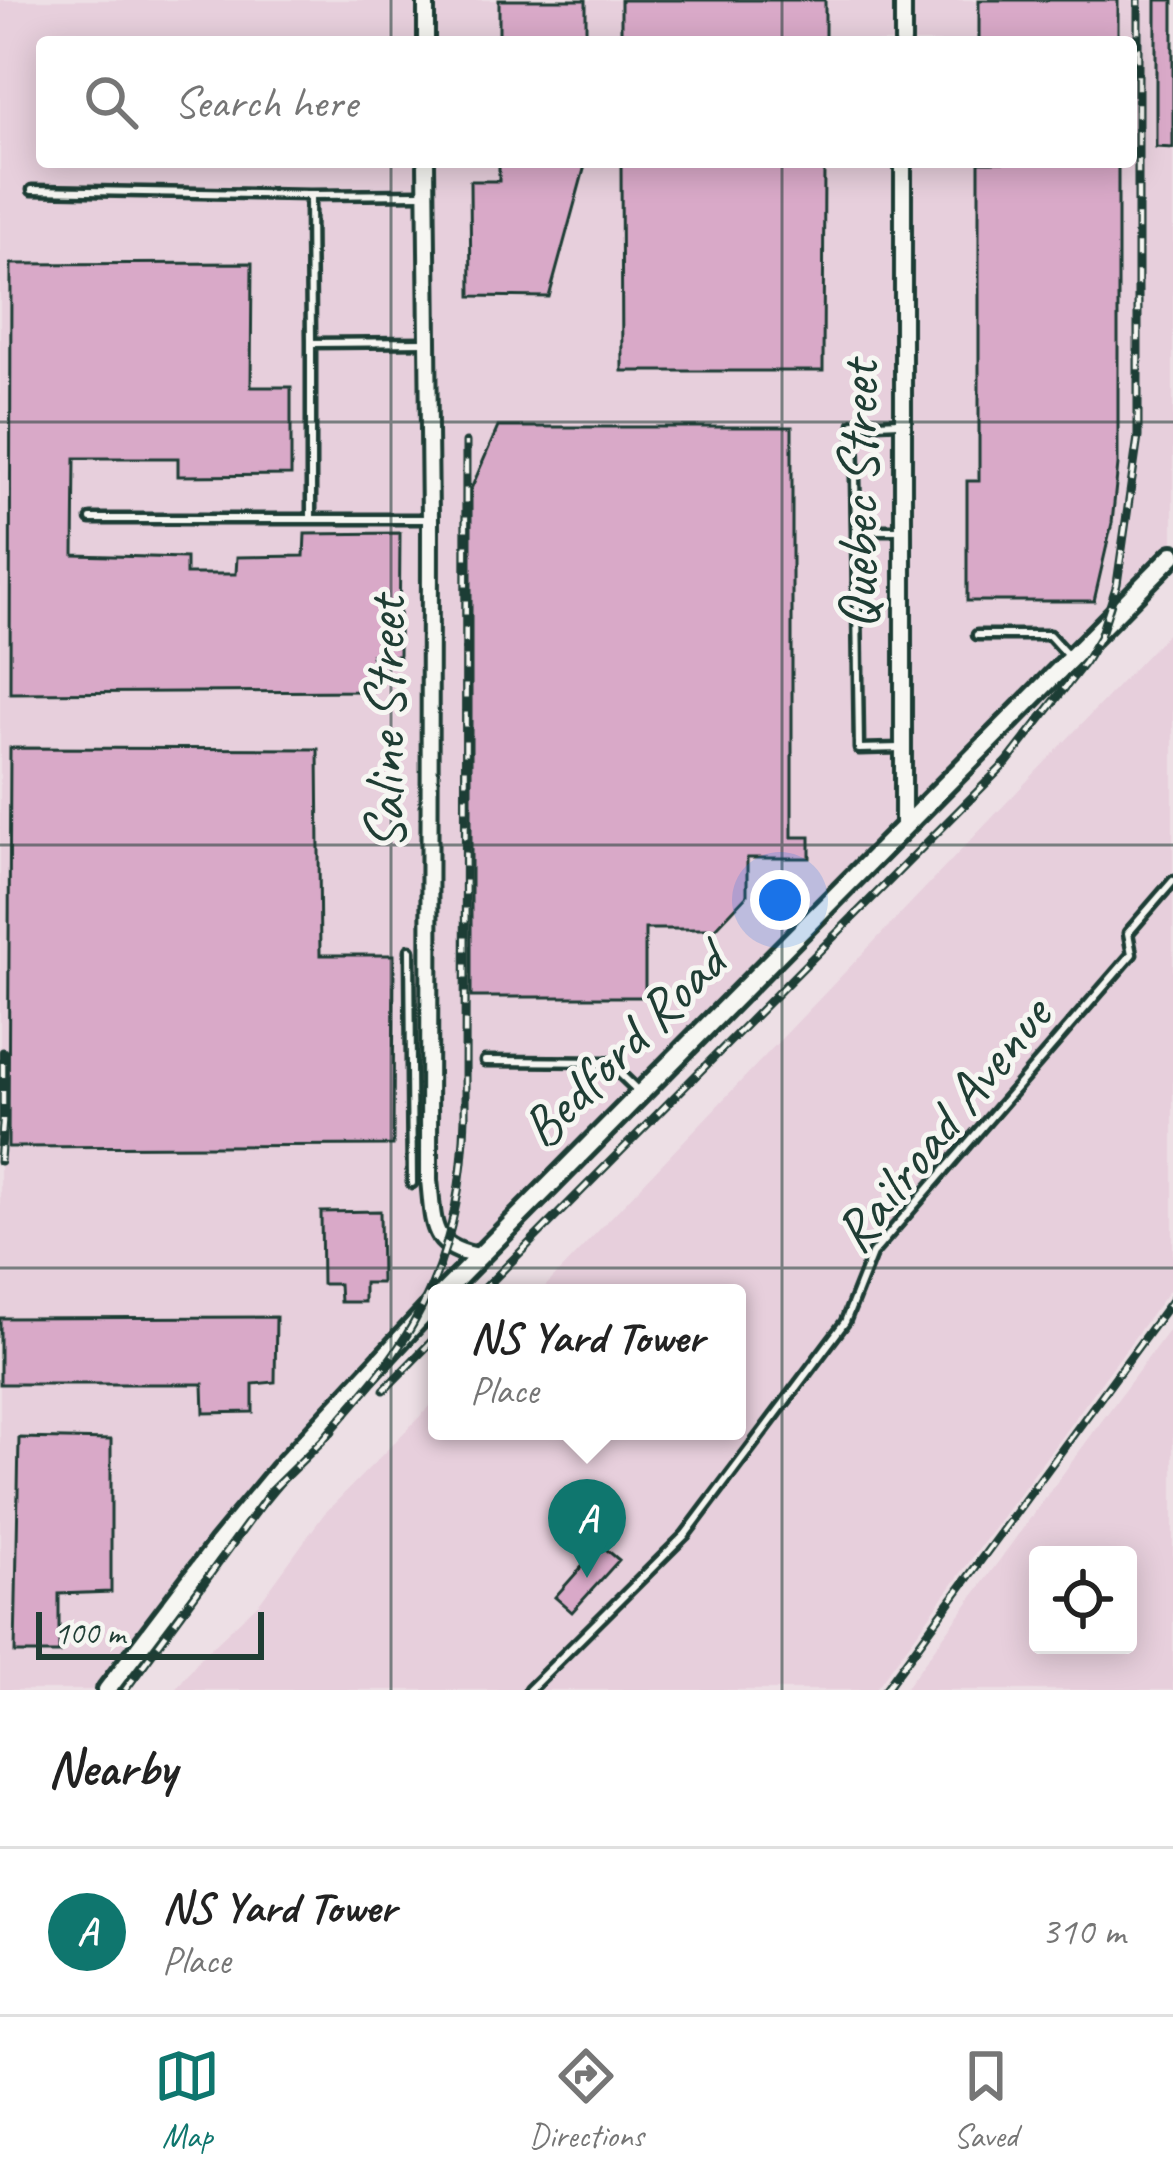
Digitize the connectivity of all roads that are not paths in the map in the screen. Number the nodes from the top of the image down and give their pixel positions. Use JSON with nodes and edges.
{"nodes":[{"id":1,"x":426,"y":0,"type":"edge"},
{"id":2,"x":903,"y":0,"type":"edge"},
{"id":3,"x":426,"y":36,"type":"edge"},
{"id":4,"x":903,"y":36,"type":"edge"},
{"id":5,"x":426,"y":168,"type":"edge"},
{"id":6,"x":903,"y":168,"type":"edge"},
{"id":7,"x":32,"y":190,"type":"dead end"},
{"id":8,"x":426,"y":194,"type":"junction"},
{"id":9,"x":310,"y":195,"type":"junction"},
{"id":10,"x":426,"y":342,"type":"junction"},
{"id":11,"x":310,"y":343,"type":"junction"},
{"id":12,"x":903,"y":422,"type":"junction"},
{"id":13,"x":91,"y":519,"type":"dead end"},
{"id":14,"x":311,"y":519,"type":"junction"},
{"id":15,"x":430,"y":519,"type":"junction"},
{"id":16,"x":856,"y":530,"type":"junction"},
{"id":17,"x":903,"y":530,"type":"junction"},
{"id":18,"x":1173,"y":555,"type":"edge"},
{"id":19,"x":977,"y":635,"type":"dead end"},
{"id":20,"x":1070,"y":659,"type":"junction"},
{"id":21,"x":903,"y":748,"type":"junction"},
{"id":22,"x":903,"y":827,"type":"junction"},
{"id":23,"x":1173,"y":880,"type":"edge"},
{"id":24,"x":410,"y":950,"type":"dead end"},
{"id":25,"x":410,"y":1036,"type":"junction"},
{"id":26,"x":429,"y":1037,"type":"junction"},
{"id":27,"x":485,"y":1060,"type":"dead end"},
{"id":28,"x":640,"y":1093,"type":"junction"},
{"id":29,"x":412,"y":1183,"type":"dead end"},
{"id":30,"x":480,"y":1256,"type":"junction"},
{"id":31,"x":452,"y":1284,"type":"edge"},
{"id":32,"x":428,"y":1310,"type":"edge"},
{"id":33,"x":106,"y":1690,"type":"edge"},
{"id":34,"x":529,"y":1690,"type":"edge"}],
"edges":[{"from":1,"to":3,"type":"street"},
{"from":2,"to":4,"type":"street"},
{"from":5,"to":8,"type":"street","name":"Saline Street"},
{"from":6,"to":12,"type":"street","name":"Quebec Street"},
{"from":7,"to":9,"type":"lane"},
{"from":8,"to":9,"type":"lane"},
{"from":8,"to":10,"type":"street","name":"Saline Street"},
{"from":9,"to":11,"type":"lane"},
{"from":10,"to":11,"type":"lane"},
{"from":10,"to":15,"type":"street","name":"Saline Street"},
{"from":11,"to":14,"type":"lane"},
{"from":12,"to":16,"type":"lane"},
{"from":12,"to":17,"type":"street","name":"Quebec Street"},
{"from":13,"to":14,"type":"lane"},
{"from":14,"to":15,"type":"lane"},
{"from":15,"to":26,"type":"street","name":"Saline Street"},
{"from":16,"to":17,"type":"lane"},
{"from":16,"to":21,"type":"lane"},
{"from":17,"to":21,"type":"street","name":"Quebec Street"},
{"from":18,"to":20,"type":"street","name":"Bedford Road"},
{"from":19,"to":20,"type":"lane"},
{"from":20,"to":22,"type":"street","name":"Bedford Road"},
{"from":21,"to":22,"type":"street","name":"Quebec Street"},
{"from":22,"to":28,"type":"street","name":"Bedford Road"},
{"from":23,"to":34,"type":"lane","name":"Railroad Avenue"},
{"from":24,"to":25,"type":"lane"},
{"from":25,"to":26,"type":"lane"},
{"from":25,"to":29,"type":"lane"},
{"from":26,"to":30,"type":"street","name":"Saline Street"},
{"from":27,"to":28,"type":"lane"},
{"from":28,"to":30,"type":"street","name":"Bedford Road"},
{"from":30,"to":31,"type":"street","name":"Bedford Road"},
{"from":32,"to":33,"type":"street"}]}
